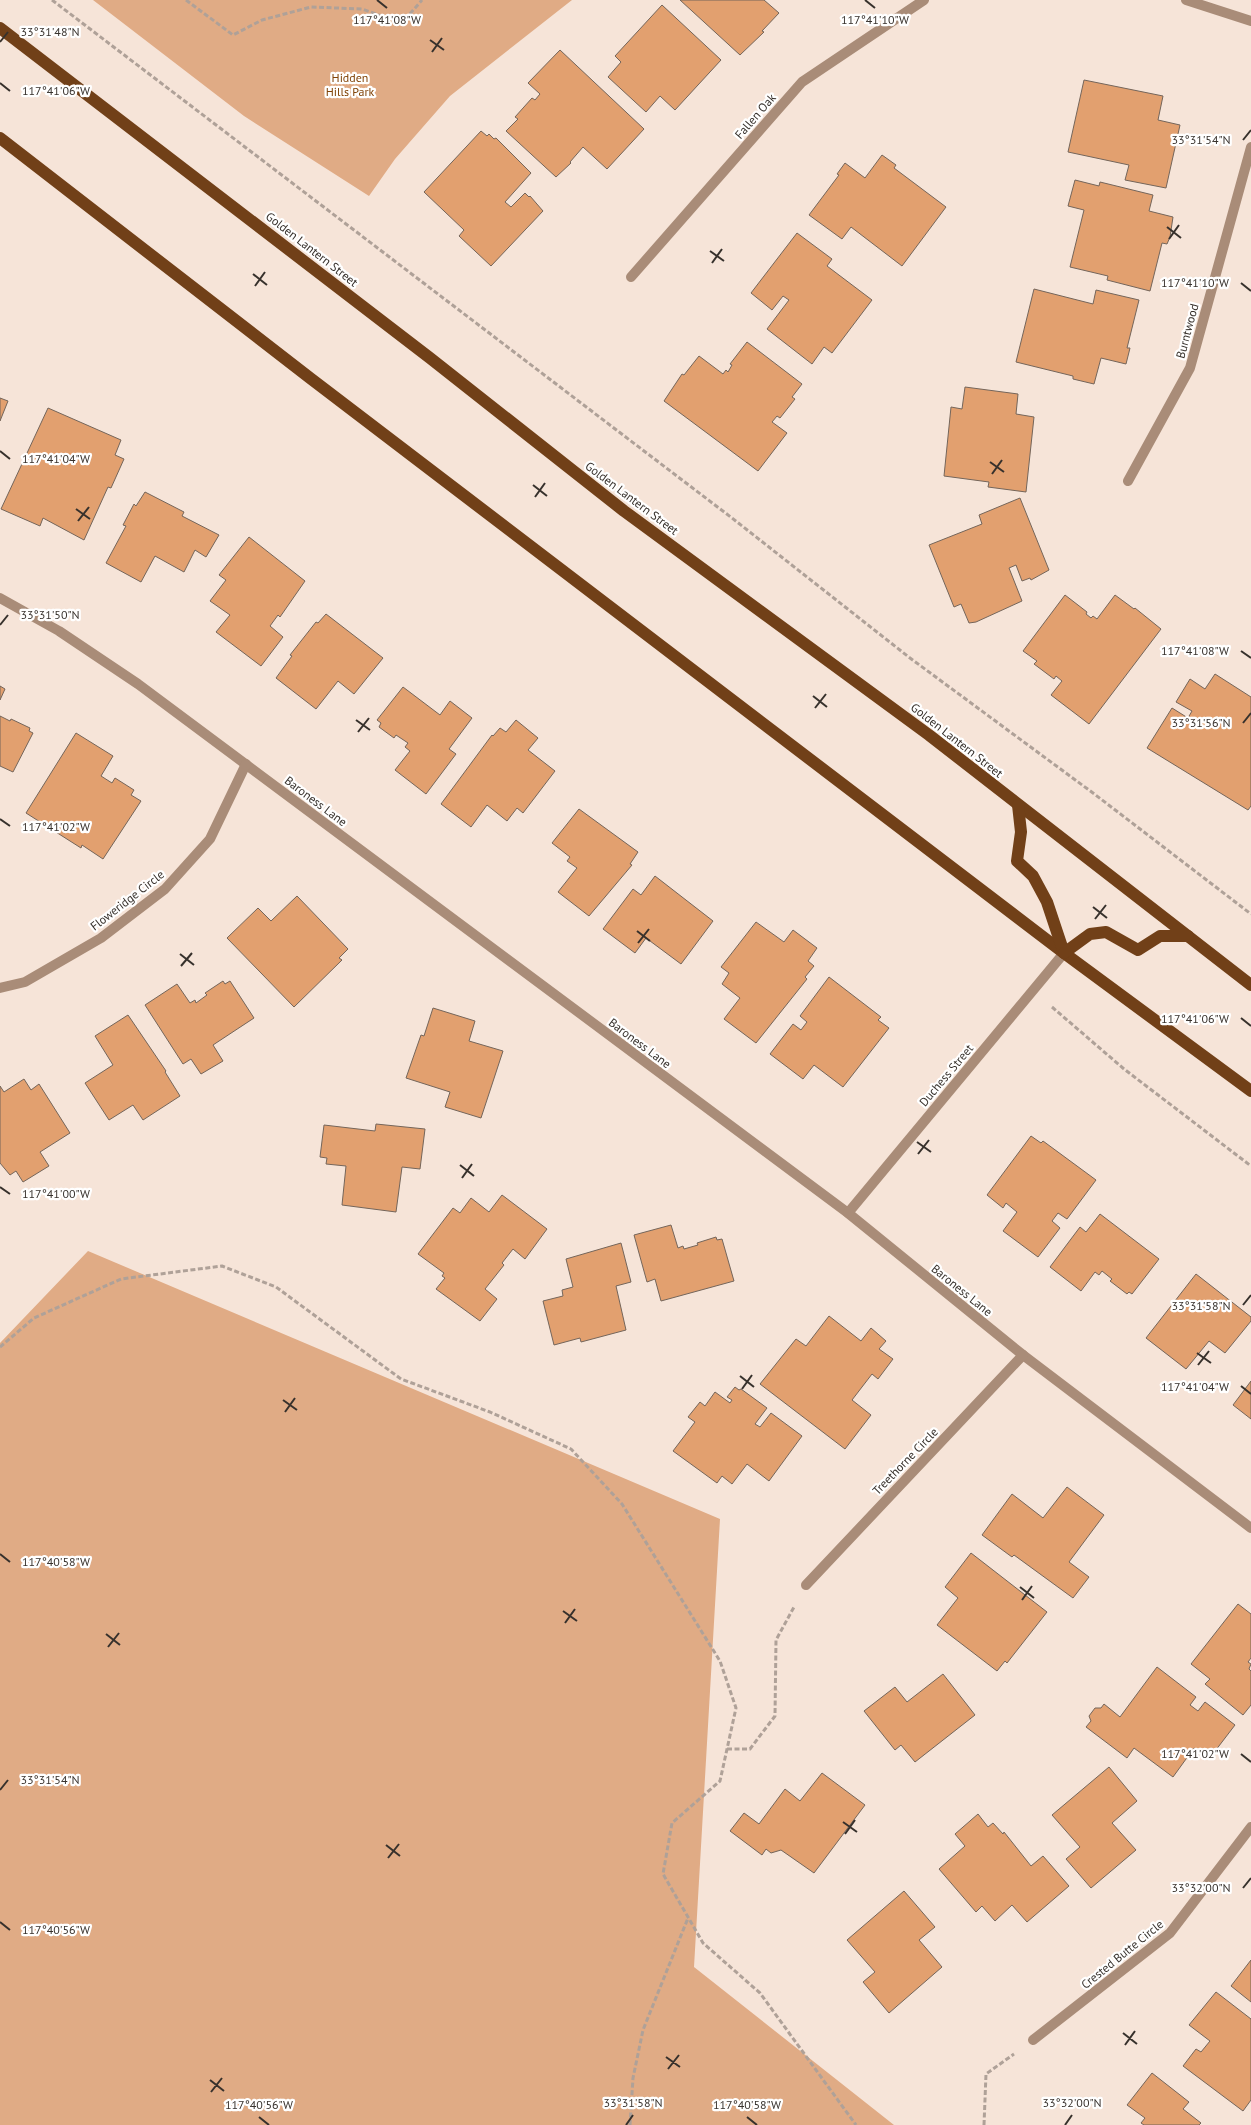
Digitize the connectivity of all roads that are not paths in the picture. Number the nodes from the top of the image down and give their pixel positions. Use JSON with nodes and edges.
{"nodes":[{"id":1,"x":924,"y":0,"type":"edge"},
{"id":2,"x":1186,"y":0,"type":"edge"},
{"id":3,"x":1251,"y":21,"type":"edge"},
{"id":4,"x":0,"y":28,"type":"edge"},
{"id":5,"x":0,"y":138,"type":"edge"},
{"id":6,"x":1251,"y":147,"type":"edge"},
{"id":7,"x":631,"y":277,"type":"dead end"},
{"id":8,"x":1128,"y":481,"type":"dead end"},
{"id":9,"x":0,"y":598,"type":"edge"},
{"id":10,"x":246,"y":764,"type":"junction"},
{"id":11,"x":1018,"y":805,"type":"junction"},
{"id":12,"x":1188,"y":936,"type":"junction"},
{"id":13,"x":1064,"y":953,"type":"junction"},
{"id":14,"x":1251,"y":985,"type":"edge"},
{"id":15,"x":0,"y":988,"type":"edge"},
{"id":16,"x":1251,"y":1091,"type":"edge"},
{"id":17,"x":848,"y":1213,"type":"junction"},
{"id":18,"x":1023,"y":1356,"type":"junction"},
{"id":19,"x":1251,"y":1528,"type":"edge"},
{"id":20,"x":806,"y":1585,"type":"road end"},
{"id":21,"x":1251,"y":1827,"type":"edge"},
{"id":22,"x":1033,"y":2040,"type":"road end"}],
"edges":[{"from":1,"to":7,"type":"street","name":"Fallen Oak"},
{"from":2,"to":3,"type":"street"},
{"from":4,"to":11,"type":"main road","name":"Golden Lantern Street"},
{"from":5,"to":13,"type":"main road"},
{"from":6,"to":8,"type":"street","name":"Burntwood"},
{"from":9,"to":10,"type":"street","name":"Baroness Lane"},
{"from":10,"to":15,"type":"street","name":"Floweridge Circle"},
{"from":10,"to":17,"type":"street","name":"Baroness Lane"},
{"from":11,"to":12,"type":"main road","name":"Golden Lantern Street"},
{"from":11,"to":13,"type":"main road"},
{"from":12,"to":13,"type":"main road"},
{"from":12,"to":14,"type":"main road","name":"Golden Lantern Street"},
{"from":13,"to":16,"type":"main road"},
{"from":13,"to":17,"type":"street","name":"Duchess Street"},
{"from":17,"to":18,"type":"street","name":"Baroness Lane"},
{"from":18,"to":19,"type":"street","name":"Baroness Lane"},
{"from":18,"to":20,"type":"street","name":"Treethorne Circle"},
{"from":21,"to":22,"type":"street","name":"Crested Butte Circle"}]}
